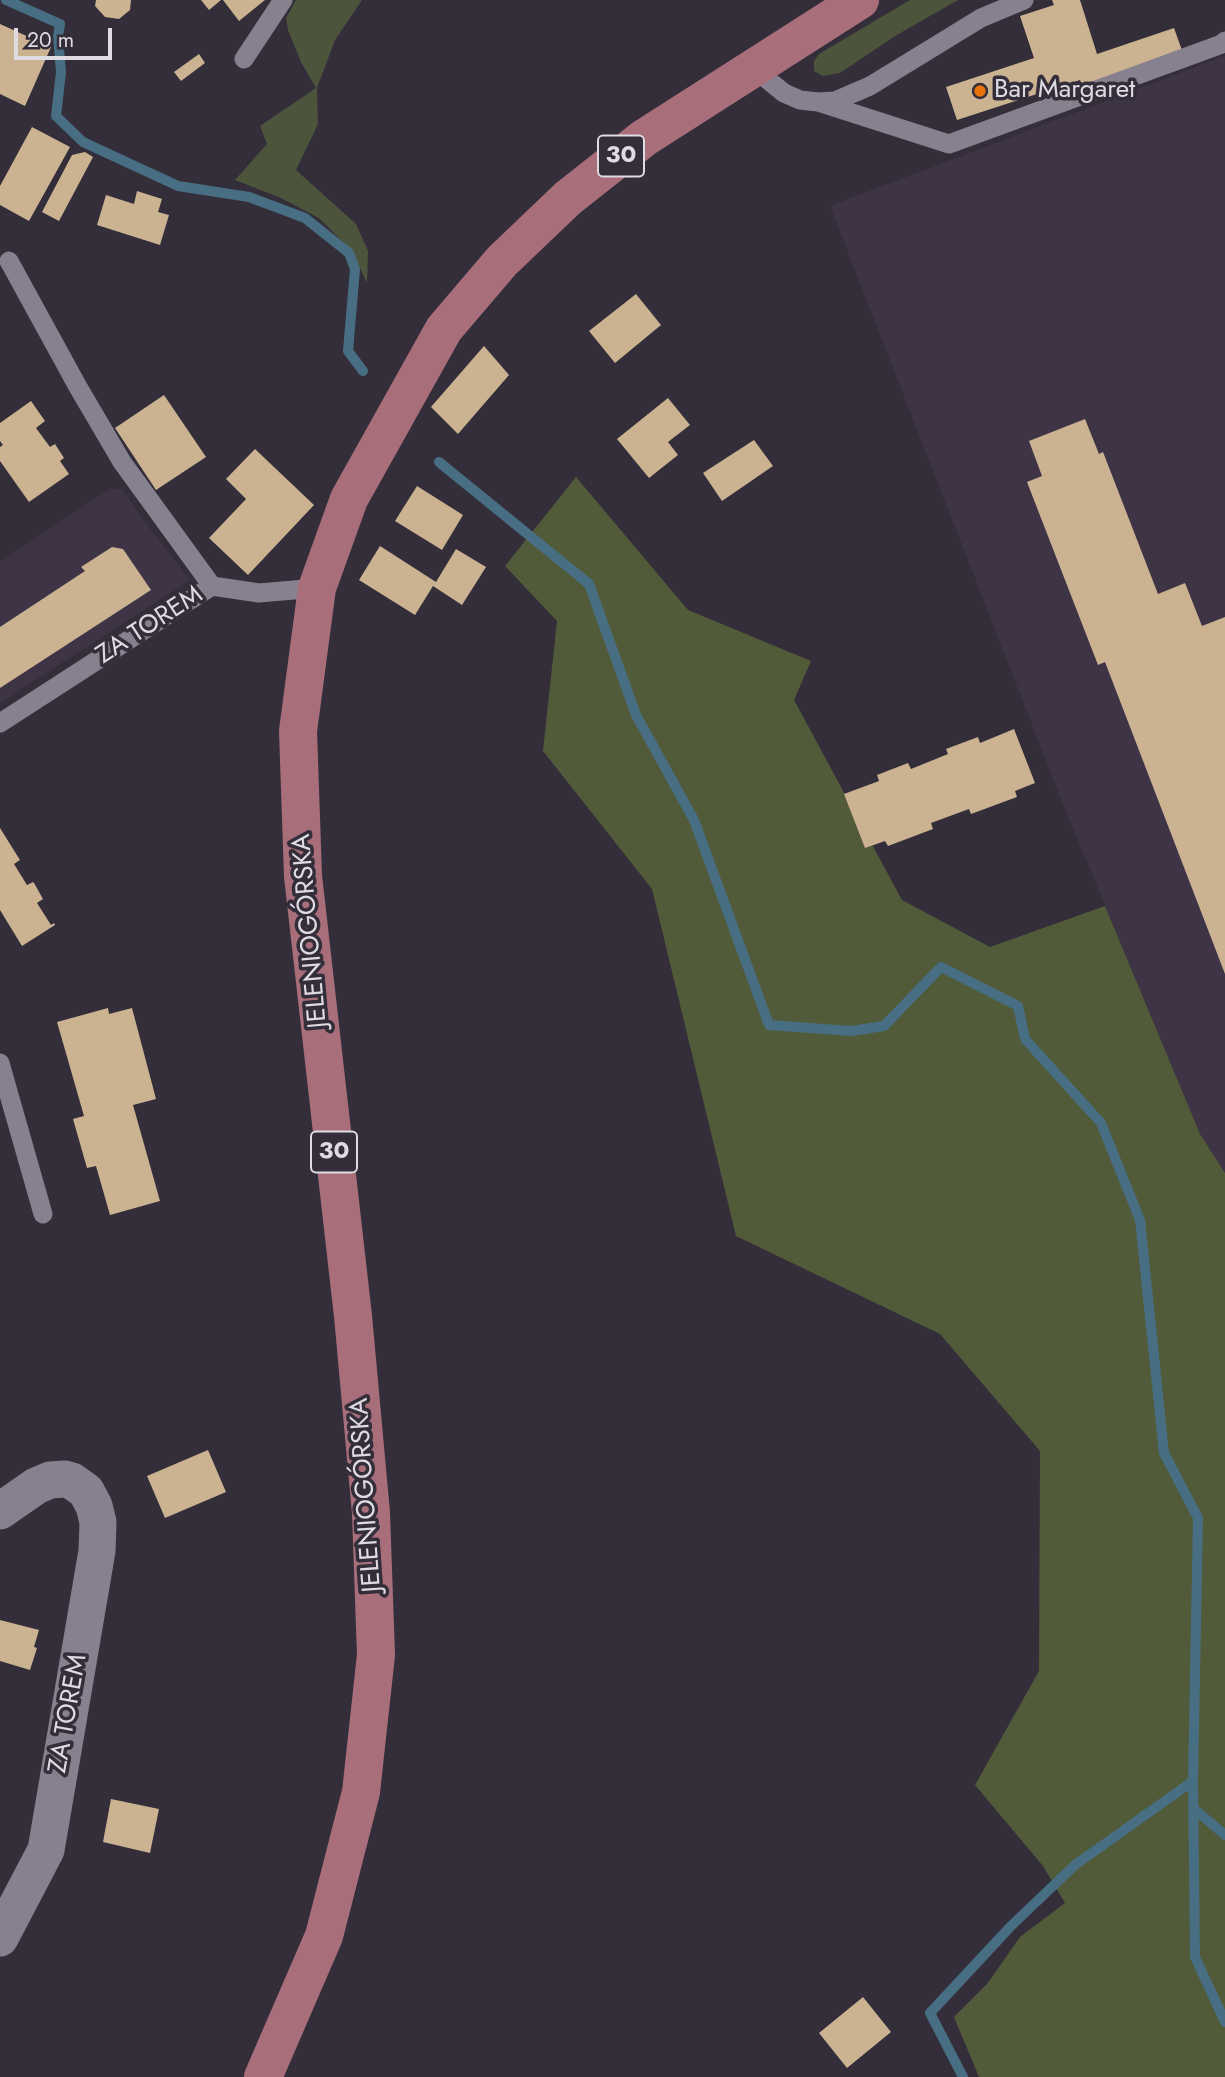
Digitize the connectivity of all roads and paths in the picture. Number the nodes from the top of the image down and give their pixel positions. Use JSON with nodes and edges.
{"nodes":[{"id":1,"x":283,"y":0,"type":"edge"},
{"id":2,"x":1024,"y":0,"type":"edge"},
{"id":3,"x":836,"y":6,"type":"edge"},
{"id":4,"x":1225,"y":41,"type":"edge"},
{"id":5,"x":244,"y":59,"type":"dead end"},
{"id":6,"x":753,"y":68,"type":"junction"},
{"id":7,"x":818,"y":102,"type":"junction"},
{"id":8,"x":9,"y":261,"type":"dead end"},
{"id":9,"x":212,"y":586,"type":"junction"},
{"id":10,"x":317,"y":588,"type":"junction"},
{"id":11,"x":0,"y":723,"type":"edge"},
{"id":12,"x":0,"y":1063,"type":"edge"},
{"id":13,"x":43,"y":1214,"type":"dead end"},
{"id":14,"x":0,"y":1511,"type":"edge"},
{"id":15,"x":0,"y":1938,"type":"edge"},
{"id":16,"x":263,"y":2077,"type":"edge"}],
"edges":[{"from":1,"to":5,"type":"lane"},
{"from":2,"to":7,"type":"lane"},
{"from":3,"to":6,"type":"main road","name":"JELENIOGÓRSKA","number":"30"},
{"from":4,"to":7,"type":"lane"},
{"from":6,"to":7,"type":"lane"},
{"from":6,"to":10,"type":"main road","name":"JELENIOGÓRSKA","number":"30"},
{"from":8,"to":9,"type":"lane"},
{"from":9,"to":10,"type":"lane","name":"ZA TOREM"},
{"from":9,"to":11,"type":"lane","name":"ZA TOREM"},
{"from":10,"to":16,"type":"main road","name":"JELENIOGÓRSKA","number":"30"},
{"from":12,"to":13,"type":"lane"},
{"from":14,"to":15,"type":"street","name":"ZA TOREM"}]}
